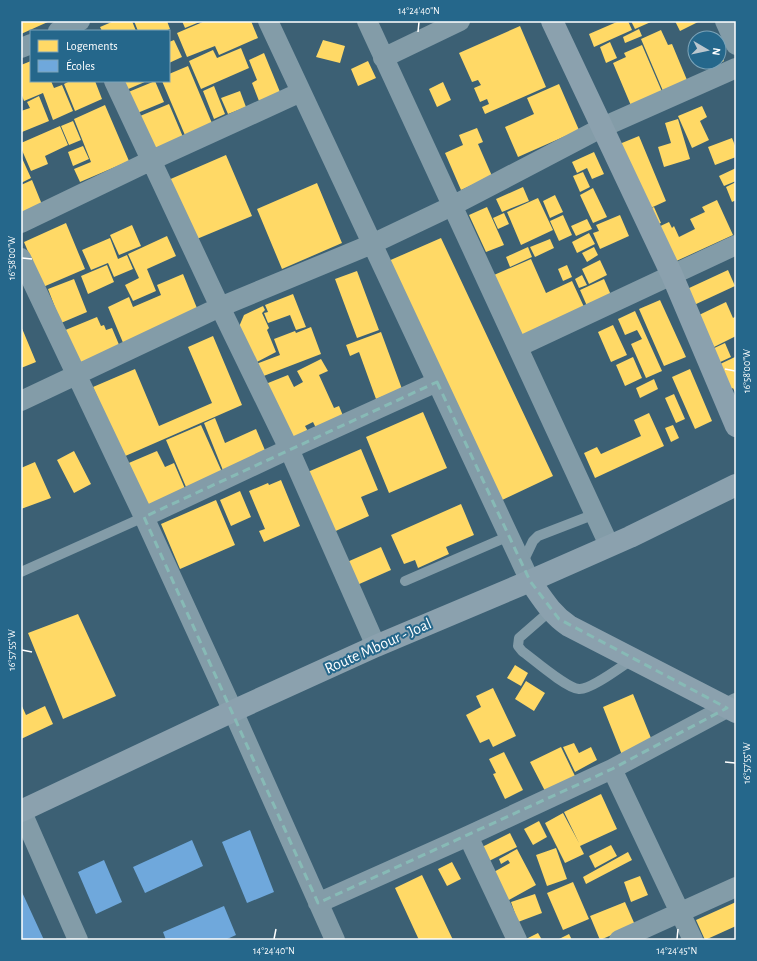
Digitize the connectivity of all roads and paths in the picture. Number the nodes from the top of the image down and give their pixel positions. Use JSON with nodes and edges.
{"nodes":[{"id":1,"x":80,"y":21,"type":"edge"},
{"id":2,"x":85,"y":21,"type":"edge"},
{"id":3,"x":268,"y":21,"type":"edge"},
{"id":4,"x":366,"y":21,"type":"edge"},
{"id":5,"x":460,"y":21,"type":"edge"},
{"id":6,"x":552,"y":21,"type":"edge"},
{"id":7,"x":725,"y":21,"type":"edge"},
{"id":8,"x":60,"y":30,"type":"edge"},
{"id":9,"x":90,"y":30,"type":"edge"},
{"id":10,"x":736,"y":45,"type":"edge"},
{"id":11,"x":383,"y":58,"type":"junction"},
{"id":12,"x":736,"y":68,"type":"edge"},
{"id":13,"x":114,"y":82,"type":"edge"},
{"id":14,"x":301,"y":92,"type":"junction"},
{"id":15,"x":603,"y":127,"type":"junction"},
{"id":16,"x":152,"y":160,"type":"junction"},
{"id":17,"x":452,"y":206,"type":"junction"},
{"id":18,"x":21,"y":223,"type":"edge"},
{"id":19,"x":372,"y":244,"type":"junction"},
{"id":20,"x":736,"y":244,"type":"edge"},
{"id":21,"x":21,"y":258,"type":"edge"},
{"id":22,"x":672,"y":275,"type":"junction"},
{"id":23,"x":220,"y":307,"type":"junction"},
{"id":24,"x":518,"y":347,"type":"junction"},
{"id":25,"x":77,"y":375,"type":"junction"},
{"id":26,"x":437,"y":382,"type":"junction"},
{"id":27,"x":21,"y":401,"type":"edge"},
{"id":28,"x":736,"y":426,"type":"edge"},
{"id":29,"x":289,"y":449,"type":"junction"},
{"id":30,"x":736,"y":485,"type":"edge"},
{"id":31,"x":595,"y":514,"type":"junction"},
{"id":32,"x":144,"y":518,"type":"junction"},
{"id":33,"x":509,"y":536,"type":"junction"},
{"id":34,"x":609,"y":545,"type":"junction"},
{"id":35,"x":21,"y":572,"type":"edge"},
{"id":36,"x":526,"y":573,"type":"junction"},
{"id":37,"x":405,"y":581,"type":"dead end"},
{"id":38,"x":550,"y":611,"type":"junction"},
{"id":39,"x":376,"y":646,"type":"junction"},
{"id":40,"x":633,"y":659,"type":"junction"},
{"id":41,"x":733,"y":708,"type":"edge"},
{"id":42,"x":233,"y":711,"type":"junction"},
{"id":43,"x":612,"y":768,"type":"junction"},
{"id":44,"x":21,"y":810,"type":"edge"},
{"id":45,"x":468,"y":836,"type":"junction"},
{"id":46,"x":736,"y":887,"type":"edge"},
{"id":47,"x":318,"y":903,"type":"junction"},
{"id":48,"x":681,"y":913,"type":"junction"},
{"id":49,"x":78,"y":940,"type":"edge"},
{"id":50,"x":335,"y":940,"type":"edge"},
{"id":51,"x":517,"y":940,"type":"edge"},
{"id":52,"x":619,"y":940,"type":"edge"},
{"id":53,"x":693,"y":940,"type":"edge"}],
"edges":[{"from":1,"to":8,"type":"street"},
{"from":2,"to":9,"type":"street"},
{"from":3,"to":14,"type":"street"},
{"from":4,"to":11,"type":"street"},
{"from":5,"to":11,"type":"street"},
{"from":6,"to":15,"type":"main road"},
{"from":7,"to":10,"type":"street"},
{"from":11,"to":17,"type":"street"},
{"from":12,"to":15,"type":"street"},
{"from":13,"to":16,"type":"street"},
{"from":14,"to":16,"type":"street"},
{"from":14,"to":19,"type":"street"},
{"from":15,"to":17,"type":"street"},
{"from":15,"to":22,"type":"main road"},
{"from":16,"to":18,"type":"street"},
{"from":16,"to":23,"type":"street"},
{"from":17,"to":19,"type":"street"},
{"from":17,"to":24,"type":"street"},
{"from":19,"to":23,"type":"street"},
{"from":19,"to":26,"type":"street"},
{"from":20,"to":22,"type":"street"},
{"from":21,"to":25,"type":"street"},
{"from":22,"to":24,"type":"street"},
{"from":22,"to":28,"type":"main road"},
{"from":23,"to":25,"type":"street"},
{"from":23,"to":29,"type":"street"},
{"from":24,"to":31,"type":"street"},
{"from":25,"to":27,"type":"street"},
{"from":25,"to":32,"type":"street"},
{"from":26,"to":29,"type":"street"},
{"from":26,"to":33,"type":"street"},
{"from":29,"to":32,"type":"street"},
{"from":29,"to":39,"type":"street"},
{"from":30,"to":34,"type":"main road","name":"Route Mbour - Joal"},
{"from":31,"to":34,"type":"street"},
{"from":31,"to":36,"type":"lane"},
{"from":32,"to":35,"type":"lane"},
{"from":32,"to":42,"type":"street"},
{"from":33,"to":36,"type":"street"},
{"from":33,"to":37,"type":"lane"},
{"from":34,"to":36,"type":"main road","name":"Route Mbour - Joal"},
{"from":36,"to":38,"type":"main road"},
{"from":36,"to":39,"type":"main road","name":"Route Mbour - Joal"},
{"from":38,"to":40,"type":"main road"},
{"from":38,"to":40,"type":"lane"},
{"from":39,"to":42,"type":"main road","name":"Route Mbour - Joal"},
{"from":40,"to":41,"type":"main road"},
{"from":41,"to":43,"type":"street"},
{"from":42,"to":44,"type":"main road","name":"Route Mbour - Joal"},
{"from":42,"to":47,"type":"street"},
{"from":43,"to":45,"type":"street"},
{"from":43,"to":48,"type":"street"},
{"from":44,"to":49,"type":"street"},
{"from":45,"to":47,"type":"street"},
{"from":45,"to":51,"type":"street"},
{"from":46,"to":48,"type":"street"},
{"from":47,"to":50,"type":"street"},
{"from":48,"to":52,"type":"street"},
{"from":48,"to":53,"type":"street"}]}
